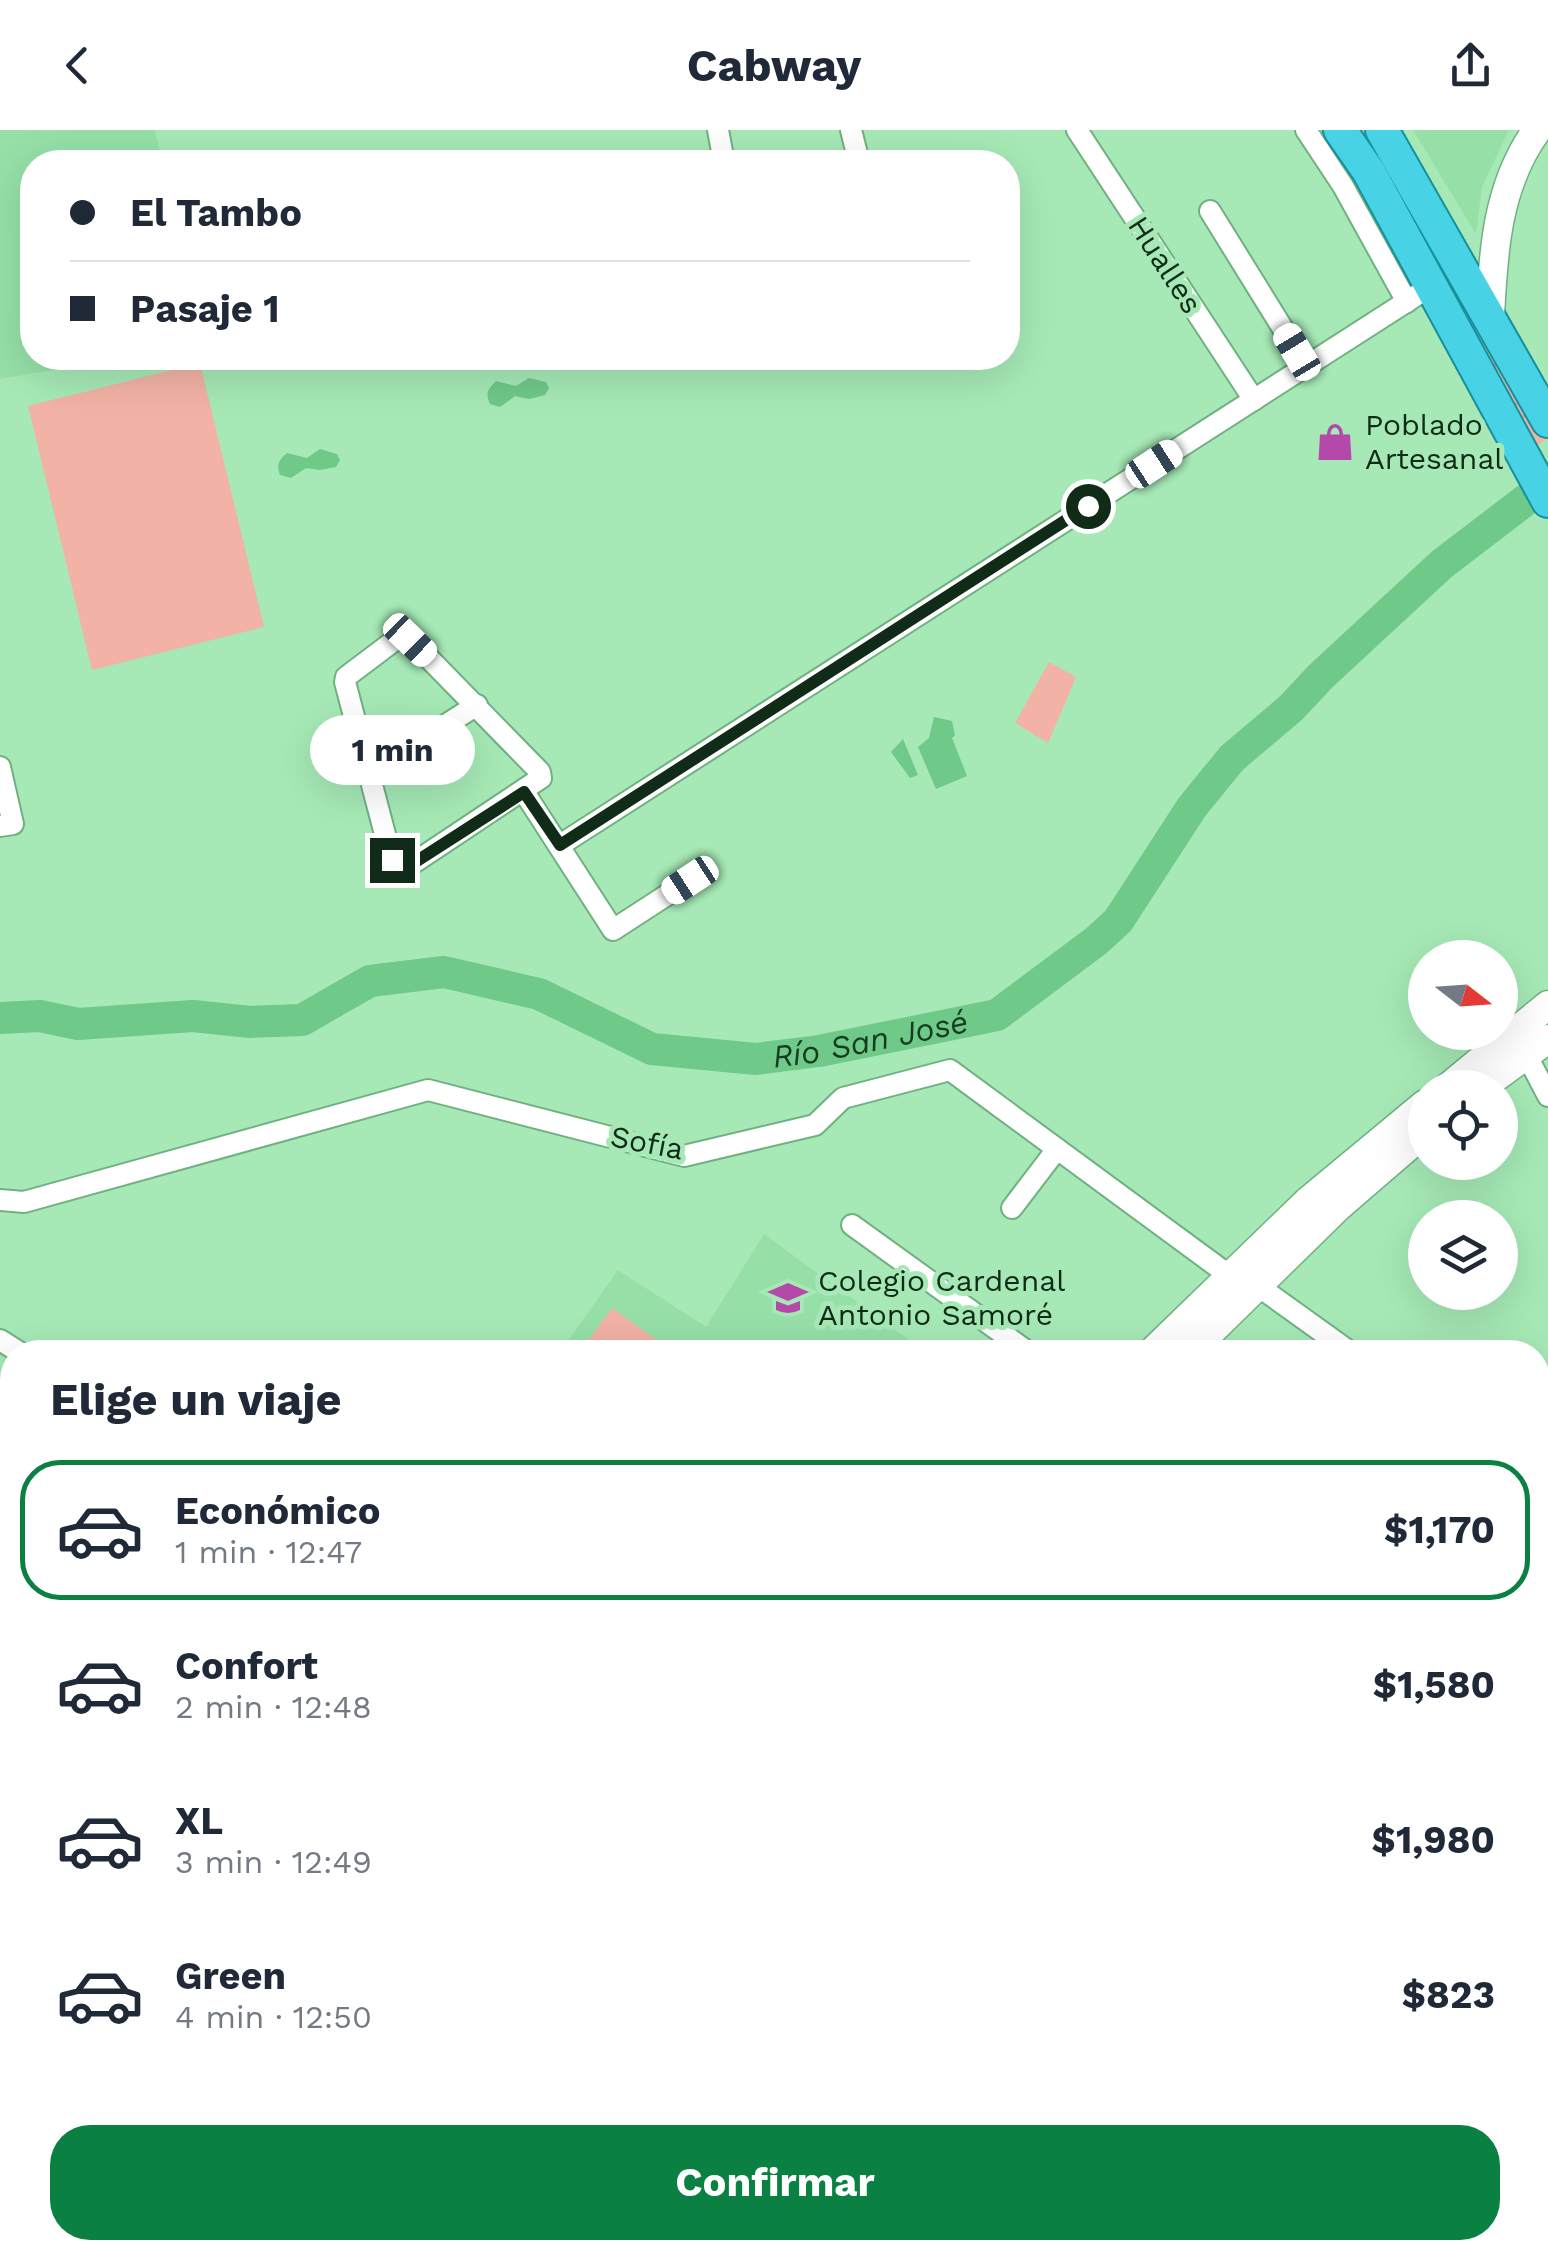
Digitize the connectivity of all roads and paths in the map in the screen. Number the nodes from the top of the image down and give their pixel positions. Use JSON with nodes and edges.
{"nodes":[{"id":1,"x":1077,"y":130,"type":"edge"},
{"id":2,"x":1306,"y":130,"type":"edge"},
{"id":3,"x":1340,"y":130,"type":"edge"},
{"id":4,"x":1382,"y":130,"type":"edge"},
{"id":5,"x":1536,"y":130,"type":"edge"},
{"id":6,"x":1210,"y":211,"type":"dead end"},
{"id":7,"x":1419,"y":294,"type":"junction"},
{"id":8,"x":1490,"y":318,"type":"junction"},
{"id":9,"x":1306,"y":366,"type":"junction"},
{"id":10,"x":1254,"y":400,"type":"junction"},
{"id":11,"x":1548,"y":421,"type":"edge"},
{"id":12,"x":1548,"y":501,"type":"edge"},
{"id":13,"x":477,"y":705,"type":"junction"},
{"id":14,"x":0,"y":767,"type":"edge"},
{"id":15,"x":370,"y":773,"type":"junction"},
{"id":16,"x":524,"y":792,"type":"junction"},
{"id":17,"x":6,"y":825,"type":"edge"},
{"id":18,"x":560,"y":845,"type":"junction"},
{"id":19,"x":690,"y":880,"type":"dead end"},
{"id":20,"x":1548,"y":1004,"type":"edge"},
{"id":21,"x":1537,"y":1047,"type":"edge"},
{"id":22,"x":1468,"y":1070,"type":"edge"},
{"id":23,"x":1506,"y":1070,"type":"edge"},
{"id":24,"x":1548,"y":1096,"type":"edge"},
{"id":25,"x":1408,"y":1118,"type":"edge"},
{"id":26,"x":1408,"y":1147,"type":"edge"},
{"id":27,"x":1057,"y":1149,"type":"junction"},
{"id":28,"x":0,"y":1200,"type":"edge"},
{"id":29,"x":1012,"y":1208,"type":"dead end"},
{"id":30,"x":852,"y":1225,"type":"dead end"},
{"id":31,"x":1230,"y":1276,"type":"junction"},
{"id":32,"x":1258,"y":1286,"type":"junction"},
{"id":33,"x":1011,"y":1340,"type":"edge"},
{"id":34,"x":1164,"y":1340,"type":"edge"},
{"id":35,"x":1202,"y":1340,"type":"edge"},
{"id":36,"x":1333,"y":1340,"type":"edge"}],
"edges":[{"from":1,"to":10,"type":"street","name":"Hualles"},
{"from":2,"to":7,"type":"street"},
{"from":3,"to":7,"type":"highway"},
{"from":4,"to":8,"type":"highway"},
{"from":5,"to":8,"type":"main road"},
{"from":6,"to":9,"type":"street"},
{"from":7,"to":9,"type":"street"},
{"from":7,"to":12,"type":"highway"},
{"from":8,"to":11,"type":"highway"},
{"from":9,"to":10,"type":"street"},
{"from":10,"to":18,"type":"street"},
{"from":13,"to":15,"type":"street"},
{"from":13,"to":15,"type":"street"},
{"from":13,"to":16,"type":"street"},
{"from":14,"to":17,"type":"street"},
{"from":15,"to":16,"type":"street"},
{"from":16,"to":18,"type":"street"},
{"from":18,"to":19,"type":"street"},
{"from":20,"to":22,"type":"main road"},
{"from":21,"to":23,"type":"main road"},
{"from":21,"to":24,"type":"street"},
{"from":25,"to":31,"type":"main road"},
{"from":26,"to":32,"type":"main road"},
{"from":27,"to":28,"type":"street","name":"Sofía"},
{"from":27,"to":29,"type":"street"},
{"from":27,"to":31,"type":"street","name":"Sofía"},
{"from":30,"to":33,"type":"street"},
{"from":31,"to":34,"type":"main road"},
{"from":32,"to":35,"type":"main road"},
{"from":32,"to":36,"type":"street"}]}
